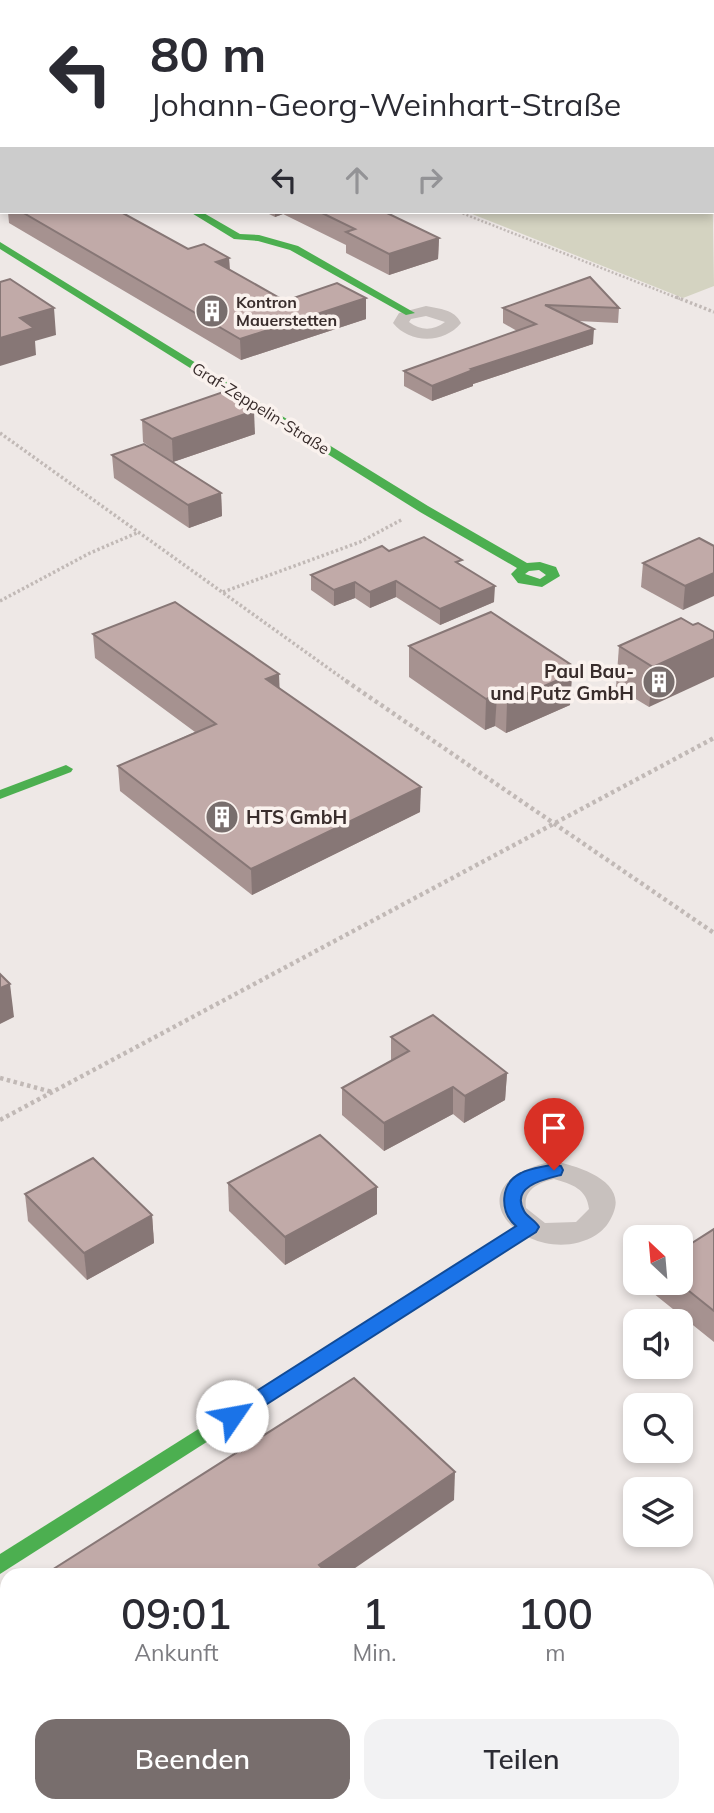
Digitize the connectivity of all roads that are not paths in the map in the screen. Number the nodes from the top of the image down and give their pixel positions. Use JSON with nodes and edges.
{"nodes":[{"id":1,"x":199,"y":214,"type":"edge"},
{"id":2,"x":0,"y":246,"type":"edge"},
{"id":3,"x":410,"y":313,"type":"dead end"},
{"id":4,"x":525,"y":567,"type":"dead end"},
{"id":5,"x":66,"y":769,"type":"dead end"},
{"id":6,"x":0,"y":795,"type":"edge"},
{"id":7,"x":529,"y":1227,"type":"dead end"},
{"id":8,"x":0,"y":1565,"type":"edge"}],
"edges":[{"from":1,"to":3,"type":"street"},
{"from":2,"to":4,"type":"street","name":"Graf-Zeppelin-Straße"},
{"from":5,"to":6,"type":"street"},
{"from":7,"to":8,"type":"street"}]}
